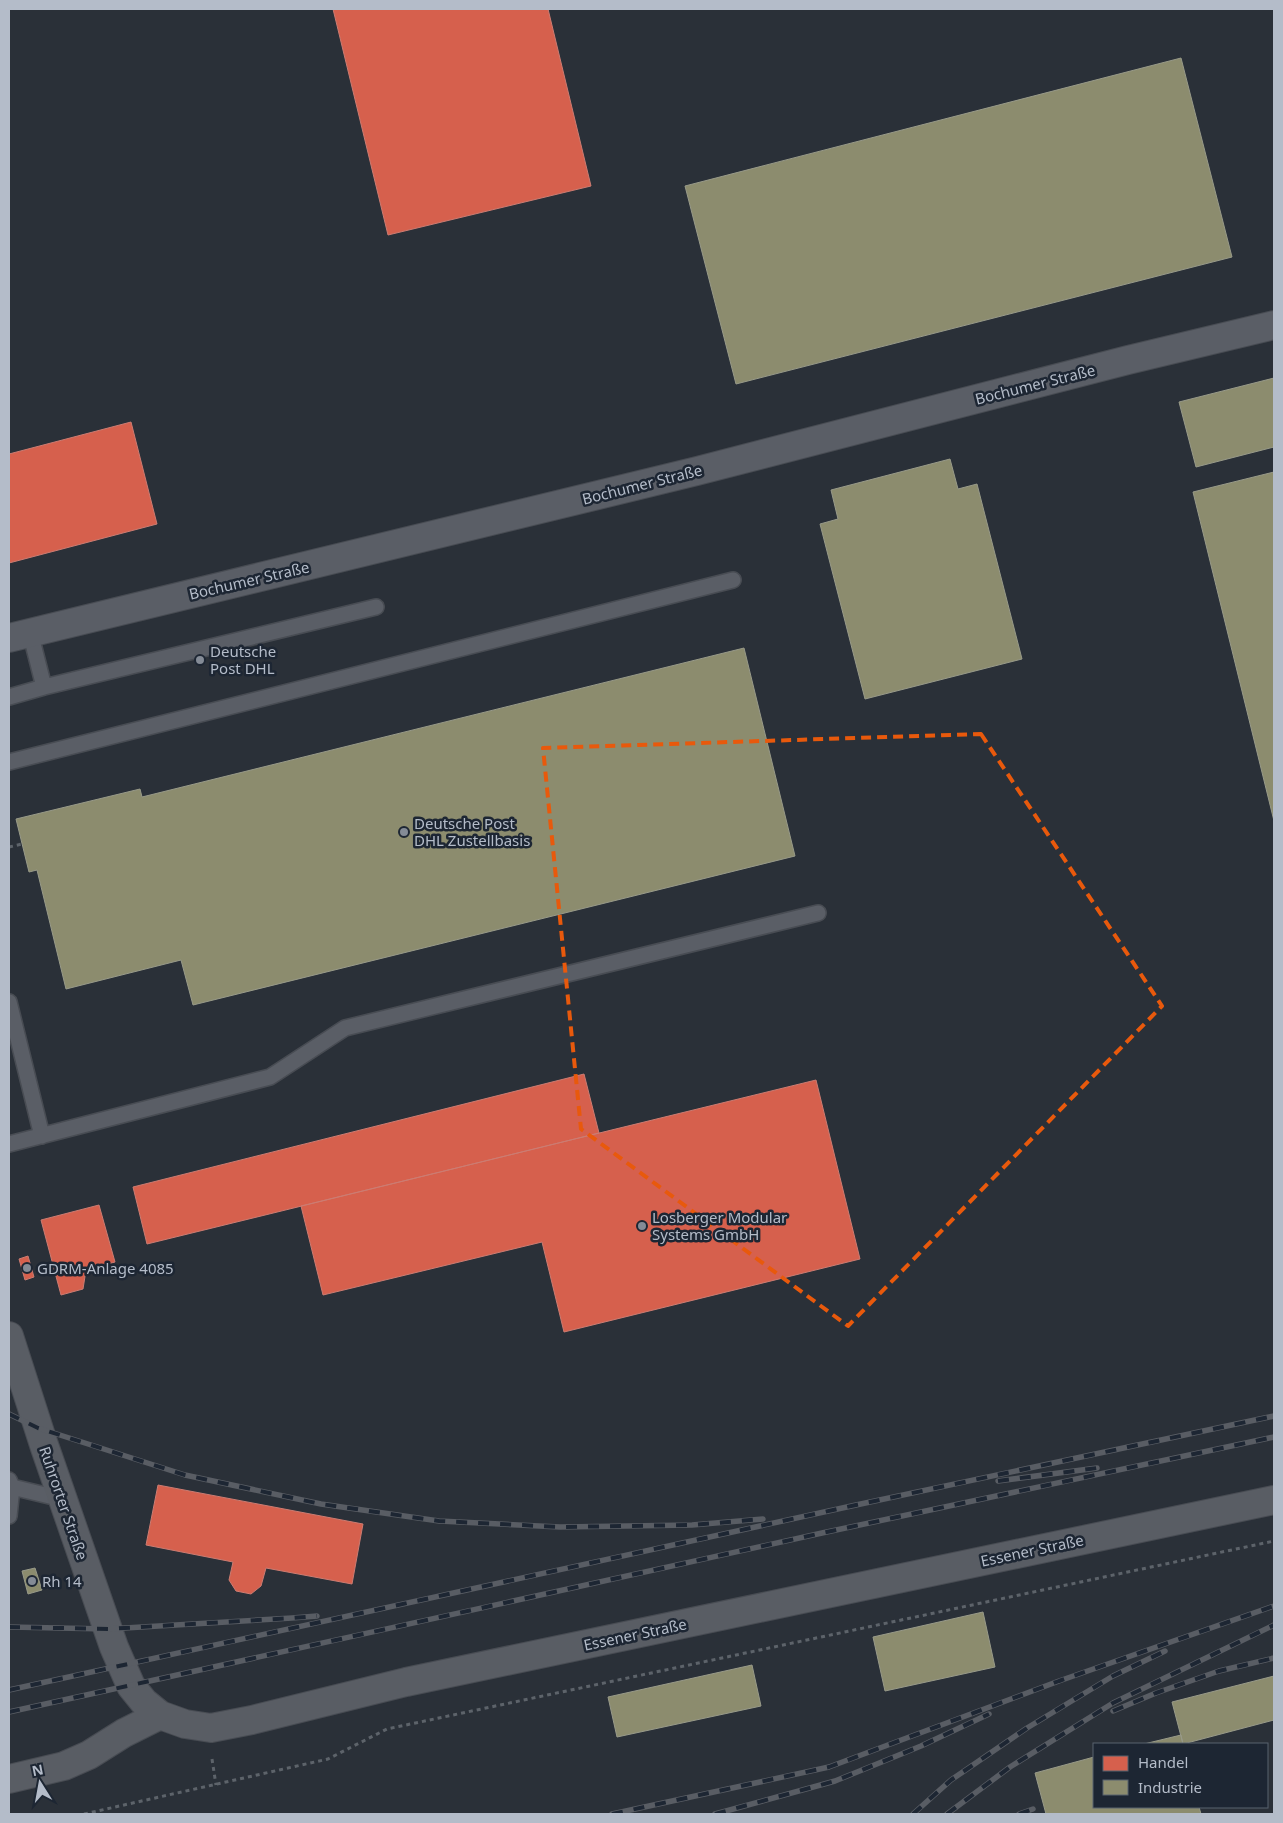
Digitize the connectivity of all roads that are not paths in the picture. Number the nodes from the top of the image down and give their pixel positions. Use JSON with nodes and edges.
{"nodes":[{"id":1,"x":1274,"y":325,"type":"edge"},
{"id":2,"x":734,"y":580,"type":"dead end"},
{"id":3,"x":376,"y":607,"type":"dead end"},
{"id":4,"x":19,"y":635,"type":"edge"},
{"id":5,"x":44,"y":687,"type":"junction"},
{"id":6,"x":9,"y":697,"type":"edge"},
{"id":7,"x":9,"y":762,"type":"edge"},
{"id":8,"x":818,"y":913,"type":"dead end"},
{"id":9,"x":9,"y":1002,"type":"edge"},
{"id":10,"x":42,"y":1136,"type":"junction"},
{"id":11,"x":9,"y":1144,"type":"edge"},
{"id":12,"x":9,"y":1336,"type":"edge"},
{"id":13,"x":10,"y":1483,"type":"edge"},
{"id":14,"x":62,"y":1498,"type":"junction"},
{"id":15,"x":1274,"y":1500,"type":"edge"},
{"id":16,"x":9,"y":1516,"type":"edge"},
{"id":17,"x":160,"y":1715,"type":"junction"},
{"id":18,"x":9,"y":1779,"type":"edge"}],
"edges":[{"from":1,"to":4,"type":"street","name":"Bochumer Straße"},
{"from":2,"to":7,"type":"lane"},
{"from":3,"to":5,"type":"lane"},
{"from":4,"to":5,"type":"lane"},
{"from":5,"to":6,"type":"lane"},
{"from":8,"to":10,"type":"lane"},
{"from":9,"to":10,"type":"lane"},
{"from":10,"to":11,"type":"lane"},
{"from":12,"to":14,"type":"street","name":"Ruhrorter Straße"},
{"from":13,"to":14,"type":"lane"},
{"from":13,"to":16,"type":"lane"},
{"from":14,"to":17,"type":"street","name":"Ruhrorter Straße"},
{"from":15,"to":17,"type":"street","name":"Essener Straße"},
{"from":17,"to":18,"type":"street"}]}
